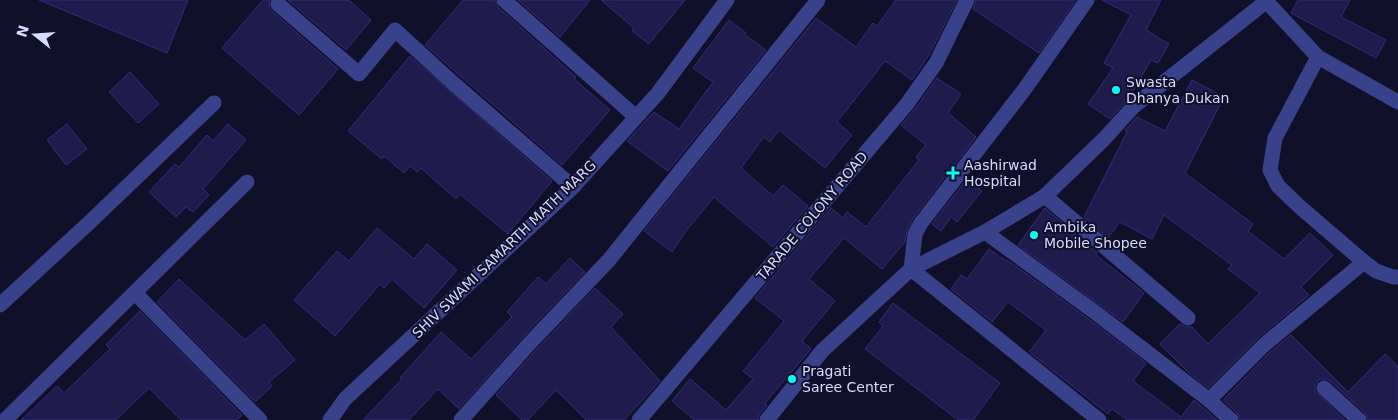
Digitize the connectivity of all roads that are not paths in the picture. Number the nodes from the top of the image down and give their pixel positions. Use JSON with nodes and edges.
{"nodes":[{"id":1,"x":504,"y":0,"type":"edge"},
{"id":2,"x":727,"y":0,"type":"edge"},
{"id":3,"x":818,"y":0,"type":"edge"},
{"id":4,"x":967,"y":0,"type":"edge"},
{"id":5,"x":1088,"y":0,"type":"edge"},
{"id":6,"x":1268,"y":1,"type":"edge"},
{"id":7,"x":278,"y":4,"type":"dead end"},
{"id":8,"x":522,"y":6,"type":"edge"},
{"id":9,"x":1318,"y":56,"type":"junction"},
{"id":10,"x":1398,"y":102,"type":"edge"},
{"id":11,"x":214,"y":103,"type":"dead end"},
{"id":12,"x":636,"y":117,"type":"junction"},
{"id":13,"x":247,"y":182,"type":"dead end"},
{"id":14,"x":573,"y":186,"type":"junction"},
{"id":15,"x":1045,"y":196,"type":"junction"},
{"id":16,"x":985,"y":232,"type":"junction"},
{"id":17,"x":1364,"y":262,"type":"junction"},
{"id":18,"x":911,"y":269,"type":"junction"},
{"id":19,"x":1398,"y":277,"type":"edge"},
{"id":20,"x":135,"y":293,"type":"junction"},
{"id":21,"x":0,"y":305,"type":"edge"},
{"id":22,"x":1188,"y":318,"type":"dead end"},
{"id":23,"x":1324,"y":388,"type":"dead end"},
{"id":24,"x":1209,"y":400,"type":"junction"},
{"id":25,"x":5,"y":420,"type":"edge"},
{"id":26,"x":260,"y":420,"type":"edge"},
{"id":27,"x":330,"y":420,"type":"edge"},
{"id":28,"x":461,"y":420,"type":"edge"},
{"id":29,"x":639,"y":420,"type":"edge"},
{"id":30,"x":767,"y":420,"type":"edge"},
{"id":31,"x":1099,"y":420,"type":"edge"},
{"id":32,"x":1231,"y":420,"type":"edge"},
{"id":33,"x":1359,"y":420,"type":"edge"}],
"edges":[{"from":1,"to":8,"type":"street"},
{"from":2,"to":12,"type":"street","name":"SHIV SWAMI SAMARTH MATH MARG"},
{"from":3,"to":28,"type":"street"},
{"from":4,"to":29,"type":"street","name":"TARADE COLONY ROAD"},
{"from":5,"to":18,"type":"street"},
{"from":6,"to":9,"type":"street"},
{"from":6,"to":15,"type":"street"},
{"from":7,"to":14,"type":"street"},
{"from":8,"to":12,"type":"street"},
{"from":9,"to":10,"type":"street"},
{"from":9,"to":17,"type":"street"},
{"from":11,"to":21,"type":"street"},
{"from":12,"to":14,"type":"street","name":"SHIV SWAMI SAMARTH MATH MARG"},
{"from":13,"to":20,"type":"street"},
{"from":14,"to":27,"type":"street","name":"SHIV SWAMI SAMARTH MATH MARG"},
{"from":15,"to":16,"type":"street"},
{"from":15,"to":22,"type":"street"},
{"from":16,"to":18,"type":"street"},
{"from":16,"to":24,"type":"street"},
{"from":17,"to":19,"type":"street"},
{"from":17,"to":24,"type":"street"},
{"from":18,"to":30,"type":"street"},
{"from":18,"to":31,"type":"street"},
{"from":20,"to":25,"type":"street"},
{"from":20,"to":26,"type":"street"},
{"from":23,"to":33,"type":"street"},
{"from":24,"to":32,"type":"street"}]}
